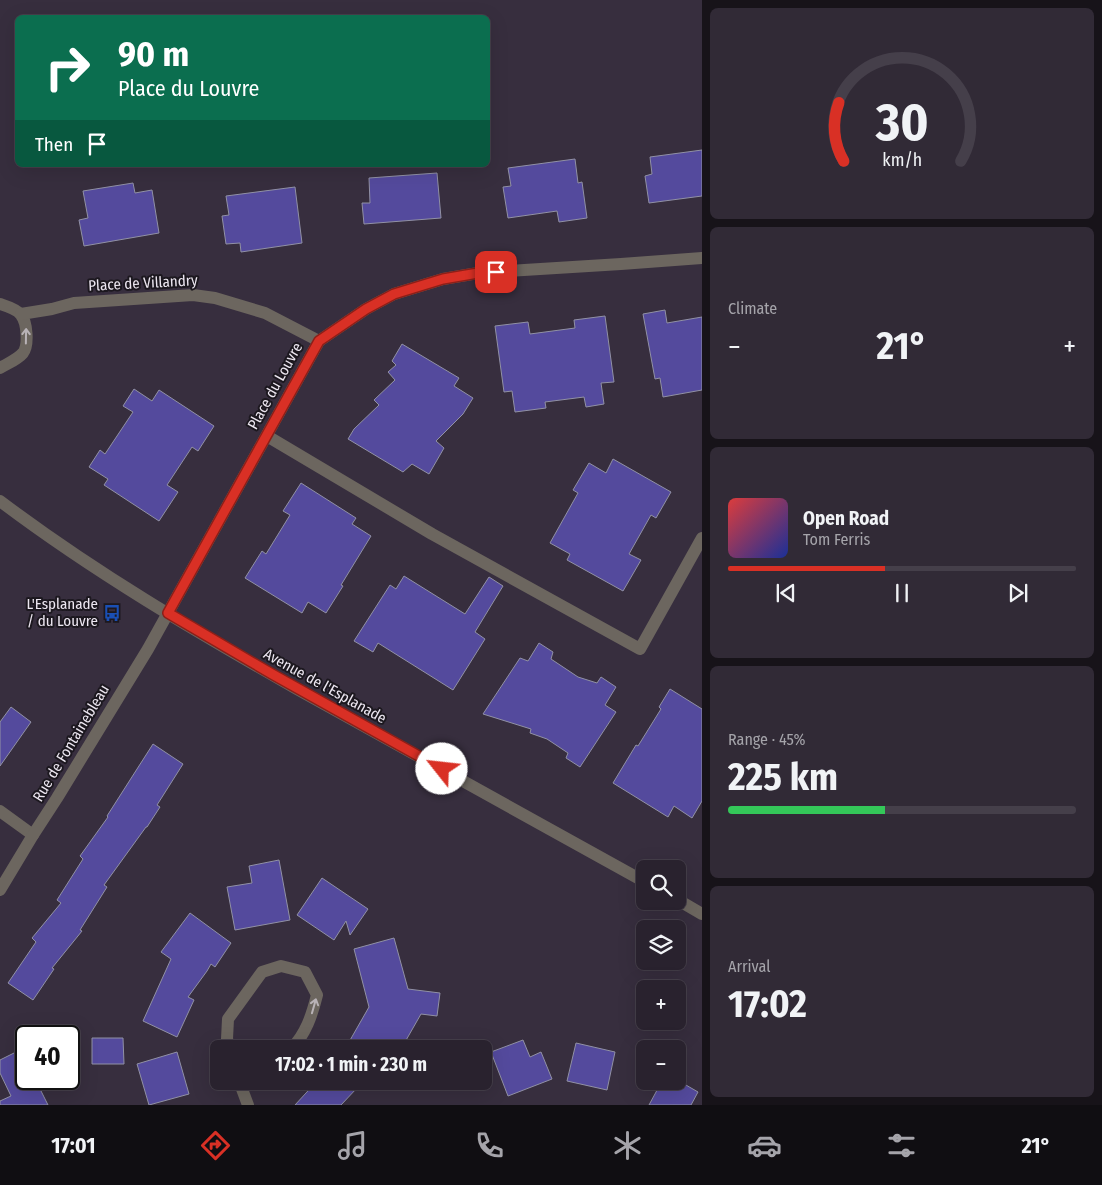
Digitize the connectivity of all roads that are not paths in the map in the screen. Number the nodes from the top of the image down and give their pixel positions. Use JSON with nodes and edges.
{"nodes":[{"id":1,"x":702,"y":258,"type":"edge"},
{"id":2,"x":0,"y":304,"type":"edge"},
{"id":3,"x":21,"y":314,"type":"junction"},
{"id":4,"x":319,"y":341,"type":"junction"},
{"id":5,"x":0,"y":368,"type":"edge"},
{"id":6,"x":267,"y":436,"type":"junction"},
{"id":7,"x":0,"y":501,"type":"edge"},
{"id":8,"x":702,"y":538,"type":"edge"},
{"id":9,"x":168,"y":613,"type":"junction"},
{"id":10,"x":0,"y":811,"type":"edge"},
{"id":11,"x":33,"y":835,"type":"junction"},
{"id":12,"x":636,"y":877,"type":"edge"},
{"id":13,"x":0,"y":890,"type":"edge"},
{"id":14,"x":686,"y":905,"type":"edge"},
{"id":15,"x":702,"y":914,"type":"edge"},
{"id":16,"x":227,"y":1040,"type":"edge"},
{"id":17,"x":300,"y":1040,"type":"edge"},
{"id":18,"x":242,"y":1090,"type":"edge"},
{"id":19,"x":248,"y":1105,"type":"edge"}],
"edges":[{"from":1,"to":4,"type":"street","name":"Place du Louvre"},
{"from":2,"to":3,"type":"street"},
{"from":3,"to":4,"type":"street","name":"Place de Villandry"},
{"from":5,"to":3,"type":"street","one_way":true},
{"from":4,"to":6,"type":"street","name":"Place du Louvre"},
{"from":6,"to":8,"type":"street"},
{"from":6,"to":9,"type":"street","name":"Place du Louvre"},
{"from":7,"to":9,"type":"street","name":"Avenue de l'Esplanade"},
{"from":9,"to":11,"type":"street","name":"Rue de Fontainebleau"},
{"from":9,"to":12,"type":"street","name":"Avenue de l'Esplanade"},
{"from":10,"to":11,"type":"street"},
{"from":11,"to":13,"type":"street","name":"Rue de Fontainebleau"},
{"from":14,"to":15,"type":"street"},
{"from":17,"to":16,"type":"street","one_way":true},
{"from":18,"to":19,"type":"street"}]}
